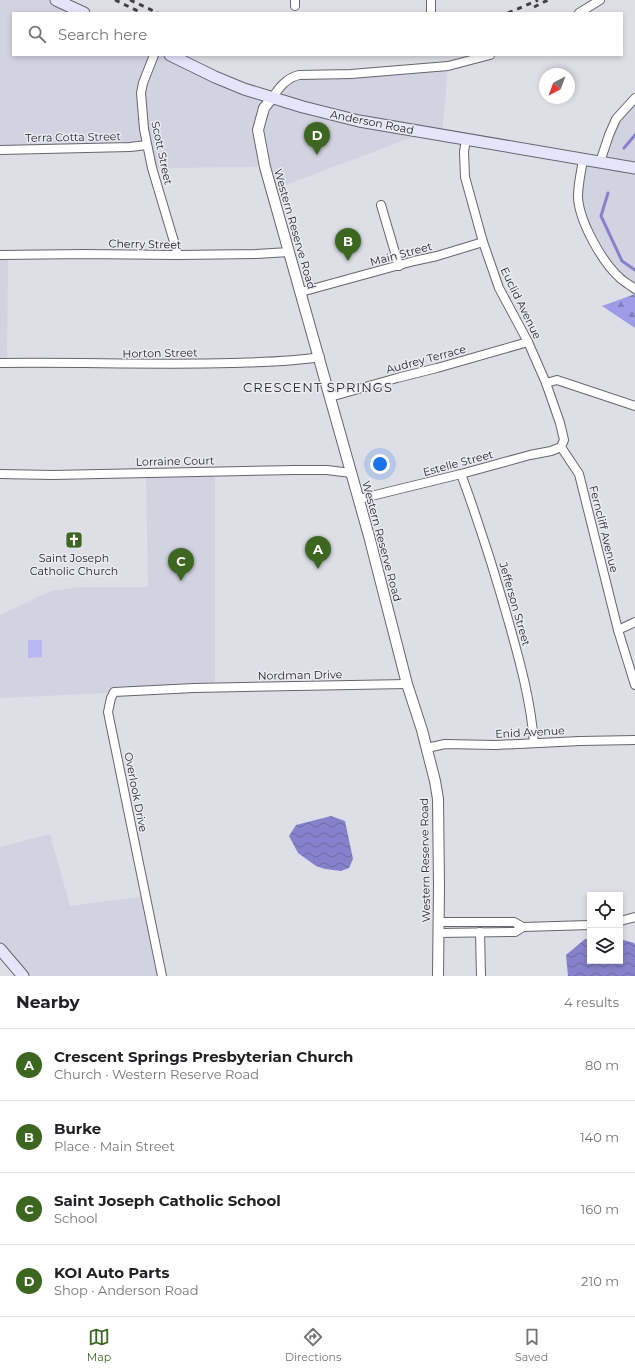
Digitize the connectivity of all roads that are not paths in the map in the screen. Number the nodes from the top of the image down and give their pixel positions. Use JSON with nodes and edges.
{"nodes":[{"id":1,"x":56,"y":0,"type":"edge"},
{"id":2,"x":431,"y":0,"type":"edge"},
{"id":3,"x":600,"y":0,"type":"edge"},
{"id":4,"x":82,"y":12,"type":"edge"},
{"id":5,"x":431,"y":12,"type":"edge"},
{"id":6,"x":581,"y":12,"type":"edge"},
{"id":7,"x":154,"y":56,"type":"edge"},
{"id":8,"x":172,"y":56,"type":"edge"},
{"id":9,"x":486,"y":56,"type":"edge"},
{"id":10,"x":272,"y":98,"type":"junction"},
{"id":11,"x":635,"y":98,"type":"edge"},
{"id":12,"x":466,"y":140,"type":"junction"},
{"id":13,"x":147,"y":145,"type":"junction"},
{"id":14,"x":0,"y":150,"type":"edge"},
{"id":15,"x":583,"y":160,"type":"junction"},
{"id":16,"x":600,"y":162,"type":"junction"},
{"id":17,"x":635,"y":168,"type":"edge"},
{"id":18,"x":381,"y":205,"type":"dead end"},
{"id":19,"x":483,"y":242,"type":"junction"},
{"id":20,"x":289,"y":252,"type":"junction"},
{"id":21,"x":0,"y":255,"type":"edge"},
{"id":22,"x":178,"y":255,"type":"junction"},
{"id":23,"x":399,"y":266,"type":"junction"},
{"id":24,"x":635,"y":288,"type":"edge"},
{"id":25,"x":301,"y":292,"type":"junction"},
{"id":26,"x":528,"y":342,"type":"junction"},
{"id":27,"x":320,"y":358,"type":"junction"},
{"id":28,"x":0,"y":363,"type":"edge"},
{"id":29,"x":546,"y":383,"type":"junction"},
{"id":30,"x":330,"y":396,"type":"junction"},
{"id":31,"x":635,"y":406,"type":"edge"},
{"id":32,"x":561,"y":447,"type":"junction"},
{"id":33,"x":351,"y":472,"type":"junction"},
{"id":34,"x":0,"y":474,"type":"edge"},
{"id":35,"x":461,"y":474,"type":"junction"},
{"id":36,"x":359,"y":499,"type":"junction"},
{"id":37,"x":635,"y":622,"type":"edge"},
{"id":38,"x":618,"y":630,"type":"junction"},
{"id":39,"x":407,"y":684,"type":"junction"},
{"id":40,"x":635,"y":685,"type":"edge"},
{"id":41,"x":194,"y":688,"type":"joint"},
{"id":42,"x":635,"y":740,"type":"edge"},
{"id":43,"x":534,"y":743,"type":"junction"},
{"id":44,"x":427,"y":748,"type":"junction"},
{"id":45,"x":635,"y":917,"type":"edge"},
{"id":46,"x":623,"y":920,"type":"edge"},
{"id":47,"x":438,"y":922,"type":"junction"},
{"id":48,"x":587,"y":924,"type":"edge"},
{"id":49,"x":523,"y":927,"type":"junction"},
{"id":50,"x":480,"y":932,"type":"junction"},
{"id":51,"x":438,"y":933,"type":"junction"},
{"id":52,"x":0,"y":949,"type":"edge"},
{"id":53,"x":23,"y":976,"type":"edge"},
{"id":54,"x":162,"y":976,"type":"edge"},
{"id":55,"x":438,"y":976,"type":"edge"},
{"id":56,"x":481,"y":976,"type":"edge"}],
"edges":[{"from":1,"to":4,"type":"main road"},
{"from":2,"to":5,"type":"street"},
{"from":3,"to":6,"type":"street"},
{"from":7,"to":13,"type":"street","name":"Scott Street"},
{"from":8,"to":10,"type":"main road","name":"Anderson Road"},
{"from":9,"to":10,"type":"street"},
{"from":10,"to":12,"type":"main road","name":"Anderson Road"},
{"from":10,"to":20,"type":"street","name":"Western Reserve Road"},
{"from":11,"to":16,"type":"street"},
{"from":12,"to":15,"type":"main road","name":"Anderson Road"},
{"from":12,"to":19,"type":"street","name":"Euclid Avenue"},
{"from":13,"to":14,"type":"street","name":"Terra Cotta Street"},
{"from":13,"to":22,"type":"street","name":"Scott Street"},
{"from":15,"to":16,"type":"main road","name":"Anderson Road"},
{"from":15,"to":24,"type":"street"},
{"from":16,"to":17,"type":"main road","name":"Anderson Road"},
{"from":18,"to":23,"type":"street"},
{"from":19,"to":23,"type":"street","name":"Main Street"},
{"from":19,"to":26,"type":"street","name":"Euclid Avenue"},
{"from":20,"to":22,"type":"street","name":"Cherry Street"},
{"from":20,"to":25,"type":"street","name":"Western Reserve Road"},
{"from":21,"to":22,"type":"street","name":"Cherry Street"},
{"from":23,"to":25,"type":"street","name":"Main Street"},
{"from":25,"to":27,"type":"street","name":"Western Reserve Road"},
{"from":26,"to":29,"type":"street","name":"Euclid Avenue"},
{"from":26,"to":30,"type":"street","name":"Audrey Terrace"},
{"from":27,"to":28,"type":"street","name":"Horton Street"},
{"from":27,"to":30,"type":"street","name":"Western Reserve Road"},
{"from":29,"to":31,"type":"street"},
{"from":29,"to":32,"type":"street"},
{"from":30,"to":33,"type":"street","name":"Western Reserve Road"},
{"from":32,"to":35,"type":"street","name":"Estelle Street"},
{"from":32,"to":38,"type":"street","name":"Ferncliff Avenue"},
{"from":33,"to":34,"type":"street","name":"Lorraine Court"},
{"from":33,"to":36,"type":"street","name":"Western Reserve Road"},
{"from":35,"to":36,"type":"street","name":"Estelle Street"},
{"from":35,"to":43,"type":"street","name":"Jefferson Street"},
{"from":36,"to":39,"type":"street","name":"Western Reserve Road"},
{"from":37,"to":38,"type":"street"},
{"from":38,"to":40,"type":"street","name":"Ferncliff Avenue"},
{"from":39,"to":41,"type":"street","name":"Nordman Drive"},
{"from":39,"to":44,"type":"street","name":"Western Reserve Road"},
{"from":41,"to":54,"type":"street","name":"Overlook Drive"},
{"from":42,"to":43,"type":"street","name":"Enid Avenue"},
{"from":43,"to":44,"type":"street","name":"Enid Avenue"},
{"from":44,"to":47,"type":"street","name":"Western Reserve Road"},
{"from":45,"to":46,"type":"street"},
{"from":47,"to":49,"type":"street"},
{"from":47,"to":51,"type":"street","name":"Western Reserve Road"},
{"from":48,"to":49,"type":"street"},
{"from":49,"to":50,"type":"street"},
{"from":50,"to":51,"type":"street"},
{"from":50,"to":56,"type":"street"},
{"from":51,"to":55,"type":"street","name":"Western Reserve Road"},
{"from":52,"to":53,"type":"main road"}]}
